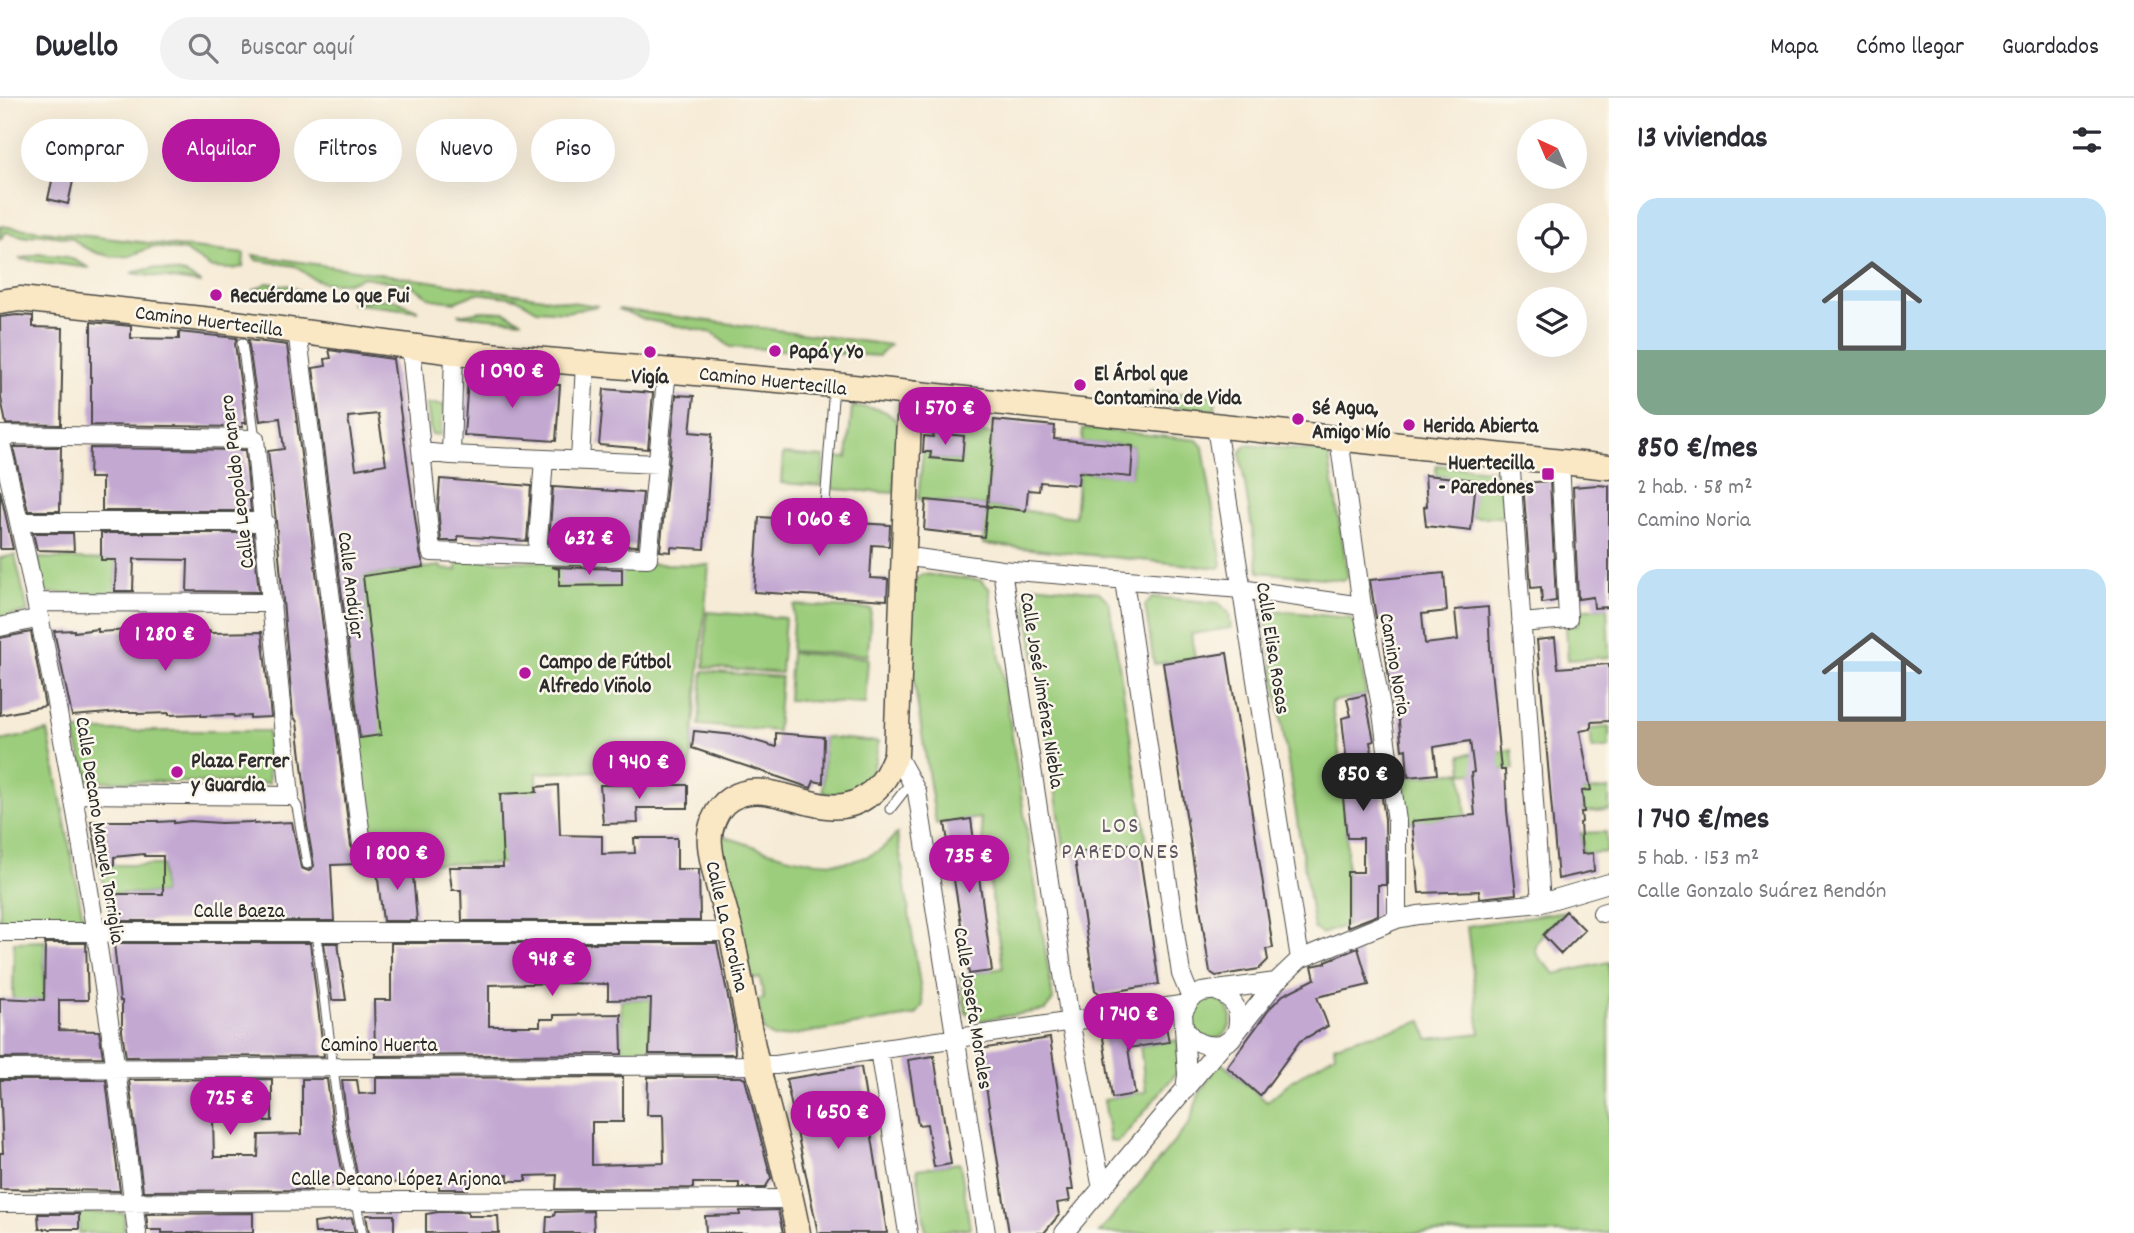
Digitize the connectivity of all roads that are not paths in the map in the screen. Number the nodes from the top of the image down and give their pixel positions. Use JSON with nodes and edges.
{"nodes":[{"id":1,"x":7,"y":297,"type":"edge"},
{"id":2,"x":296,"y":330,"type":"junction"},
{"id":3,"x":242,"y":342,"type":"dead end"},
{"id":4,"x":411,"y":347,"type":"junction"},
{"id":5,"x":454,"y":352,"type":"junction"},
{"id":6,"x":585,"y":363,"type":"junction"},
{"id":7,"x":667,"y":370,"type":"junction"},
{"id":8,"x":834,"y":385,"type":"junction"},
{"id":9,"x":910,"y":393,"type":"junction"},
{"id":10,"x":1216,"y":427,"type":"junction"},
{"id":11,"x":0,"y":437,"type":"edge"},
{"id":12,"x":1339,"y":438,"type":"junction"},
{"id":13,"x":256,"y":439,"type":"junction"},
{"id":14,"x":422,"y":452,"type":"junction"},
{"id":15,"x":451,"y":455,"type":"junction"},
{"id":16,"x":1510,"y":456,"type":"junction"},
{"id":17,"x":544,"y":459,"type":"junction"},
{"id":18,"x":580,"y":461,"type":"junction"},
{"id":19,"x":1560,"y":461,"type":"junction"},
{"id":20,"x":658,"y":464,"type":"junction"},
{"id":21,"x":1609,"y":467,"type":"edge"},
{"id":22,"x":825,"y":503,"type":"dead end"},
{"id":23,"x":20,"y":522,"type":"junction"},
{"id":24,"x":265,"y":522,"type":"junction"},
{"id":25,"x":537,"y":554,"type":"junction"},
{"id":26,"x":903,"y":556,"type":"junction"},
{"id":27,"x":1002,"y":570,"type":"junction"},
{"id":28,"x":1124,"y":580,"type":"junction"},
{"id":29,"x":1241,"y":589,"type":"junction"},
{"id":30,"x":272,"y":603,"type":"junction"},
{"id":31,"x":1362,"y":606,"type":"junction"},
{"id":32,"x":38,"y":610,"type":"junction"},
{"id":33,"x":1521,"y":623,"type":"junction"},
{"id":34,"x":0,"y":627,"type":"edge"},
{"id":35,"x":896,"y":754,"type":"junction"},
{"id":36,"x":911,"y":782,"type":"junction"},
{"id":37,"x":73,"y":794,"type":"junction"},
{"id":38,"x":290,"y":796,"type":"junction"},
{"id":39,"x":890,"y":809,"type":"dead end"},
{"id":40,"x":362,"y":845,"type":"dead end"},
{"id":41,"x":307,"y":864,"type":"dead end"},
{"id":42,"x":1609,"y":883,"type":"edge"},
{"id":43,"x":1541,"y":903,"type":"junction"},
{"id":44,"x":1397,"y":919,"type":"junction"},
{"id":45,"x":0,"y":932,"type":"edge"},
{"id":46,"x":96,"y":932,"type":"junction"},
{"id":47,"x":730,"y":932,"type":"junction"},
{"id":48,"x":316,"y":933,"type":"junction"},
{"id":49,"x":1300,"y":959,"type":"junction"},
{"id":50,"x":1276,"y":982,"type":"junction"},
{"id":51,"x":1216,"y":991,"type":"junction"},
{"id":52,"x":1189,"y":1001,"type":"junction"},
{"id":53,"x":1070,"y":1020,"type":"junction"},
{"id":54,"x":1184,"y":1027,"type":"junction"},
{"id":55,"x":1237,"y":1029,"type":"junction"},
{"id":56,"x":957,"y":1038,"type":"junction"},
{"id":57,"x":1222,"y":1045,"type":"junction"},
{"id":58,"x":879,"y":1050,"type":"junction"},
{"id":59,"x":334,"y":1066,"type":"junction"},
{"id":60,"x":757,"y":1066,"type":"junction"},
{"id":61,"x":115,"y":1068,"type":"junction"},
{"id":62,"x":0,"y":1069,"type":"edge"},
{"id":63,"x":1185,"y":1090,"type":"junction"},
{"id":64,"x":1102,"y":1189,"type":"junction"},
{"id":65,"x":792,"y":1199,"type":"junction"},
{"id":66,"x":356,"y":1200,"type":"junction"},
{"id":67,"x":134,"y":1202,"type":"junction"},
{"id":68,"x":0,"y":1203,"type":"edge"},
{"id":69,"x":137,"y":1233,"type":"edge"},
{"id":70,"x":362,"y":1233,"type":"edge"},
{"id":71,"x":798,"y":1233,"type":"edge"},
{"id":72,"x":908,"y":1233,"type":"edge"},
{"id":73,"x":986,"y":1233,"type":"edge"},
{"id":74,"x":1064,"y":1233,"type":"edge"}],
"edges":[{"from":1,"to":2,"type":"street","name":"Camino Huertecilla"},
{"from":2,"to":4,"type":"street","name":"Camino Huertecilla"},
{"from":2,"to":40,"type":"street","name":"Calle Andújar"},
{"from":3,"to":13,"type":"lane","name":"Calle Leopoldo Panero"},
{"from":4,"to":5,"type":"street","name":"Camino Huertecilla"},
{"from":4,"to":14,"type":"street"},
{"from":5,"to":6,"type":"street","name":"Camino Huertecilla"},
{"from":5,"to":15,"type":"street"},
{"from":6,"to":7,"type":"street","name":"Camino Huertecilla"},
{"from":6,"to":18,"type":"street"},
{"from":7,"to":8,"type":"street","name":"Camino Huertecilla"},
{"from":7,"to":20,"type":"street"},
{"from":8,"to":9,"type":"street","name":"Camino Huertecilla"},
{"from":8,"to":22,"type":"lane"},
{"from":9,"to":10,"type":"street","name":"Camino Huertecilla"},
{"from":9,"to":26,"type":"street","name":"Calle La Carolina"},
{"from":10,"to":12,"type":"street","name":"Camino Huertecilla"},
{"from":10,"to":29,"type":"street","name":"Calle Elisa Rosas"},
{"from":11,"to":13,"type":"street"},
{"from":11,"to":23,"type":"street","name":"Calle Decano Manuel Torriglia"},
{"from":12,"to":16,"type":"street","name":"Camino Huertecilla"},
{"from":12,"to":31,"type":"street","name":"Camino Noria"},
{"from":13,"to":24,"type":"street","name":"Calle Leopoldo Panero"},
{"from":14,"to":15,"type":"street"},
{"from":14,"to":25,"type":"street"},
{"from":15,"to":17,"type":"street"},
{"from":16,"to":19,"type":"street","name":"Camino Huertecilla"},
{"from":16,"to":33,"type":"street"},
{"from":17,"to":18,"type":"street"},
{"from":17,"to":25,"type":"street"},
{"from":18,"to":20,"type":"street"},
{"from":19,"to":21,"type":"street","name":"Camino Huertecilla"},
{"from":19,"to":33,"type":"street"},
{"from":20,"to":25,"type":"street"},
{"from":23,"to":24,"type":"street"},
{"from":23,"to":32,"type":"street","name":"Calle Decano Manuel Torriglia"},
{"from":24,"to":30,"type":"street","name":"Calle Leopoldo Panero"},
{"from":26,"to":27,"type":"street"},
{"from":26,"to":35,"type":"street","name":"Calle La Carolina"},
{"from":27,"to":28,"type":"street"},
{"from":27,"to":53,"type":"street","name":"Calle José Jiménez Niebla"},
{"from":28,"to":29,"type":"street"},
{"from":28,"to":52,"type":"street"},
{"from":29,"to":31,"type":"street"},
{"from":29,"to":49,"type":"street","name":"Calle Elisa Rosas"},
{"from":30,"to":32,"type":"street"},
{"from":30,"to":38,"type":"street","name":"Calle Leopoldo Panero"},
{"from":31,"to":44,"type":"street","name":"Camino Noria"},
{"from":32,"to":34,"type":"street"},
{"from":32,"to":37,"type":"street","name":"Calle Decano Manuel Torriglia"},
{"from":33,"to":43,"type":"street"},
{"from":35,"to":36,"type":"street","name":"Calle Josefa Morales"},
{"from":35,"to":47,"type":"street","name":"Calle La Carolina"},
{"from":36,"to":39,"type":"lane"},
{"from":36,"to":56,"type":"street","name":"Calle Josefa Morales"},
{"from":37,"to":38,"type":"street"},
{"from":37,"to":46,"type":"street","name":"Calle Decano Manuel Torriglia"},
{"from":38,"to":41,"type":"lane","name":"Calle Leopoldo Panero"},
{"from":42,"to":43,"type":"street"},
{"from":43,"to":44,"type":"street"},
{"from":44,"to":49,"type":"street"},
{"from":45,"to":46,"type":"street","name":"Calle Baeza"},
{"from":46,"to":48,"type":"street","name":"Calle Baeza"},
{"from":46,"to":61,"type":"street","name":"Calle Decano Manuel Torriglia"},
{"from":47,"to":48,"type":"street","name":"Calle Baeza"},
{"from":47,"to":60,"type":"street","name":"Calle La Carolina"},
{"from":48,"to":59,"type":"lane"},
{"from":49,"to":50,"type":"street"},
{"from":50,"to":51,"type":"street"},
{"from":50,"to":55,"type":"street"},
{"from":51,"to":52,"type":"street"},
{"from":51,"to":55,"type":"street"},
{"from":52,"to":53,"type":"street","name":"Camino Huerta"},
{"from":52,"to":54,"type":"street"},
{"from":53,"to":56,"type":"street","name":"Camino Huerta"},
{"from":53,"to":64,"type":"street","name":"Calle José Jiménez Niebla"},
{"from":54,"to":57,"type":"street"},
{"from":54,"to":63,"type":"street"},
{"from":55,"to":57,"type":"street"},
{"from":56,"to":58,"type":"street","name":"Camino Huerta"},
{"from":56,"to":73,"type":"street","name":"Calle Josefa Morales"},
{"from":57,"to":63,"type":"street"},
{"from":58,"to":60,"type":"street","name":"Camino Huerta"},
{"from":58,"to":72,"type":"street"},
{"from":59,"to":60,"type":"street","name":"Camino Huerta"},
{"from":59,"to":61,"type":"street","name":"Camino Huerta"},
{"from":59,"to":66,"type":"lane"},
{"from":60,"to":65,"type":"street","name":"Calle La Carolina"},
{"from":61,"to":62,"type":"street","name":"Camino Huerta"},
{"from":61,"to":67,"type":"street","name":"Calle Decano Manuel Torriglia"},
{"from":63,"to":64,"type":"street"},
{"from":64,"to":74,"type":"street"},
{"from":65,"to":66,"type":"street","name":"Calle Decano López Arjona"},
{"from":65,"to":71,"type":"street","name":"Calle La Carolina"},
{"from":66,"to":67,"type":"street","name":"Calle Decano López Arjona"},
{"from":66,"to":70,"type":"lane"},
{"from":67,"to":68,"type":"street","name":"Calle Decano López Arjona"},
{"from":67,"to":69,"type":"street","name":"Calle Decano Manuel Torriglia"}]}
